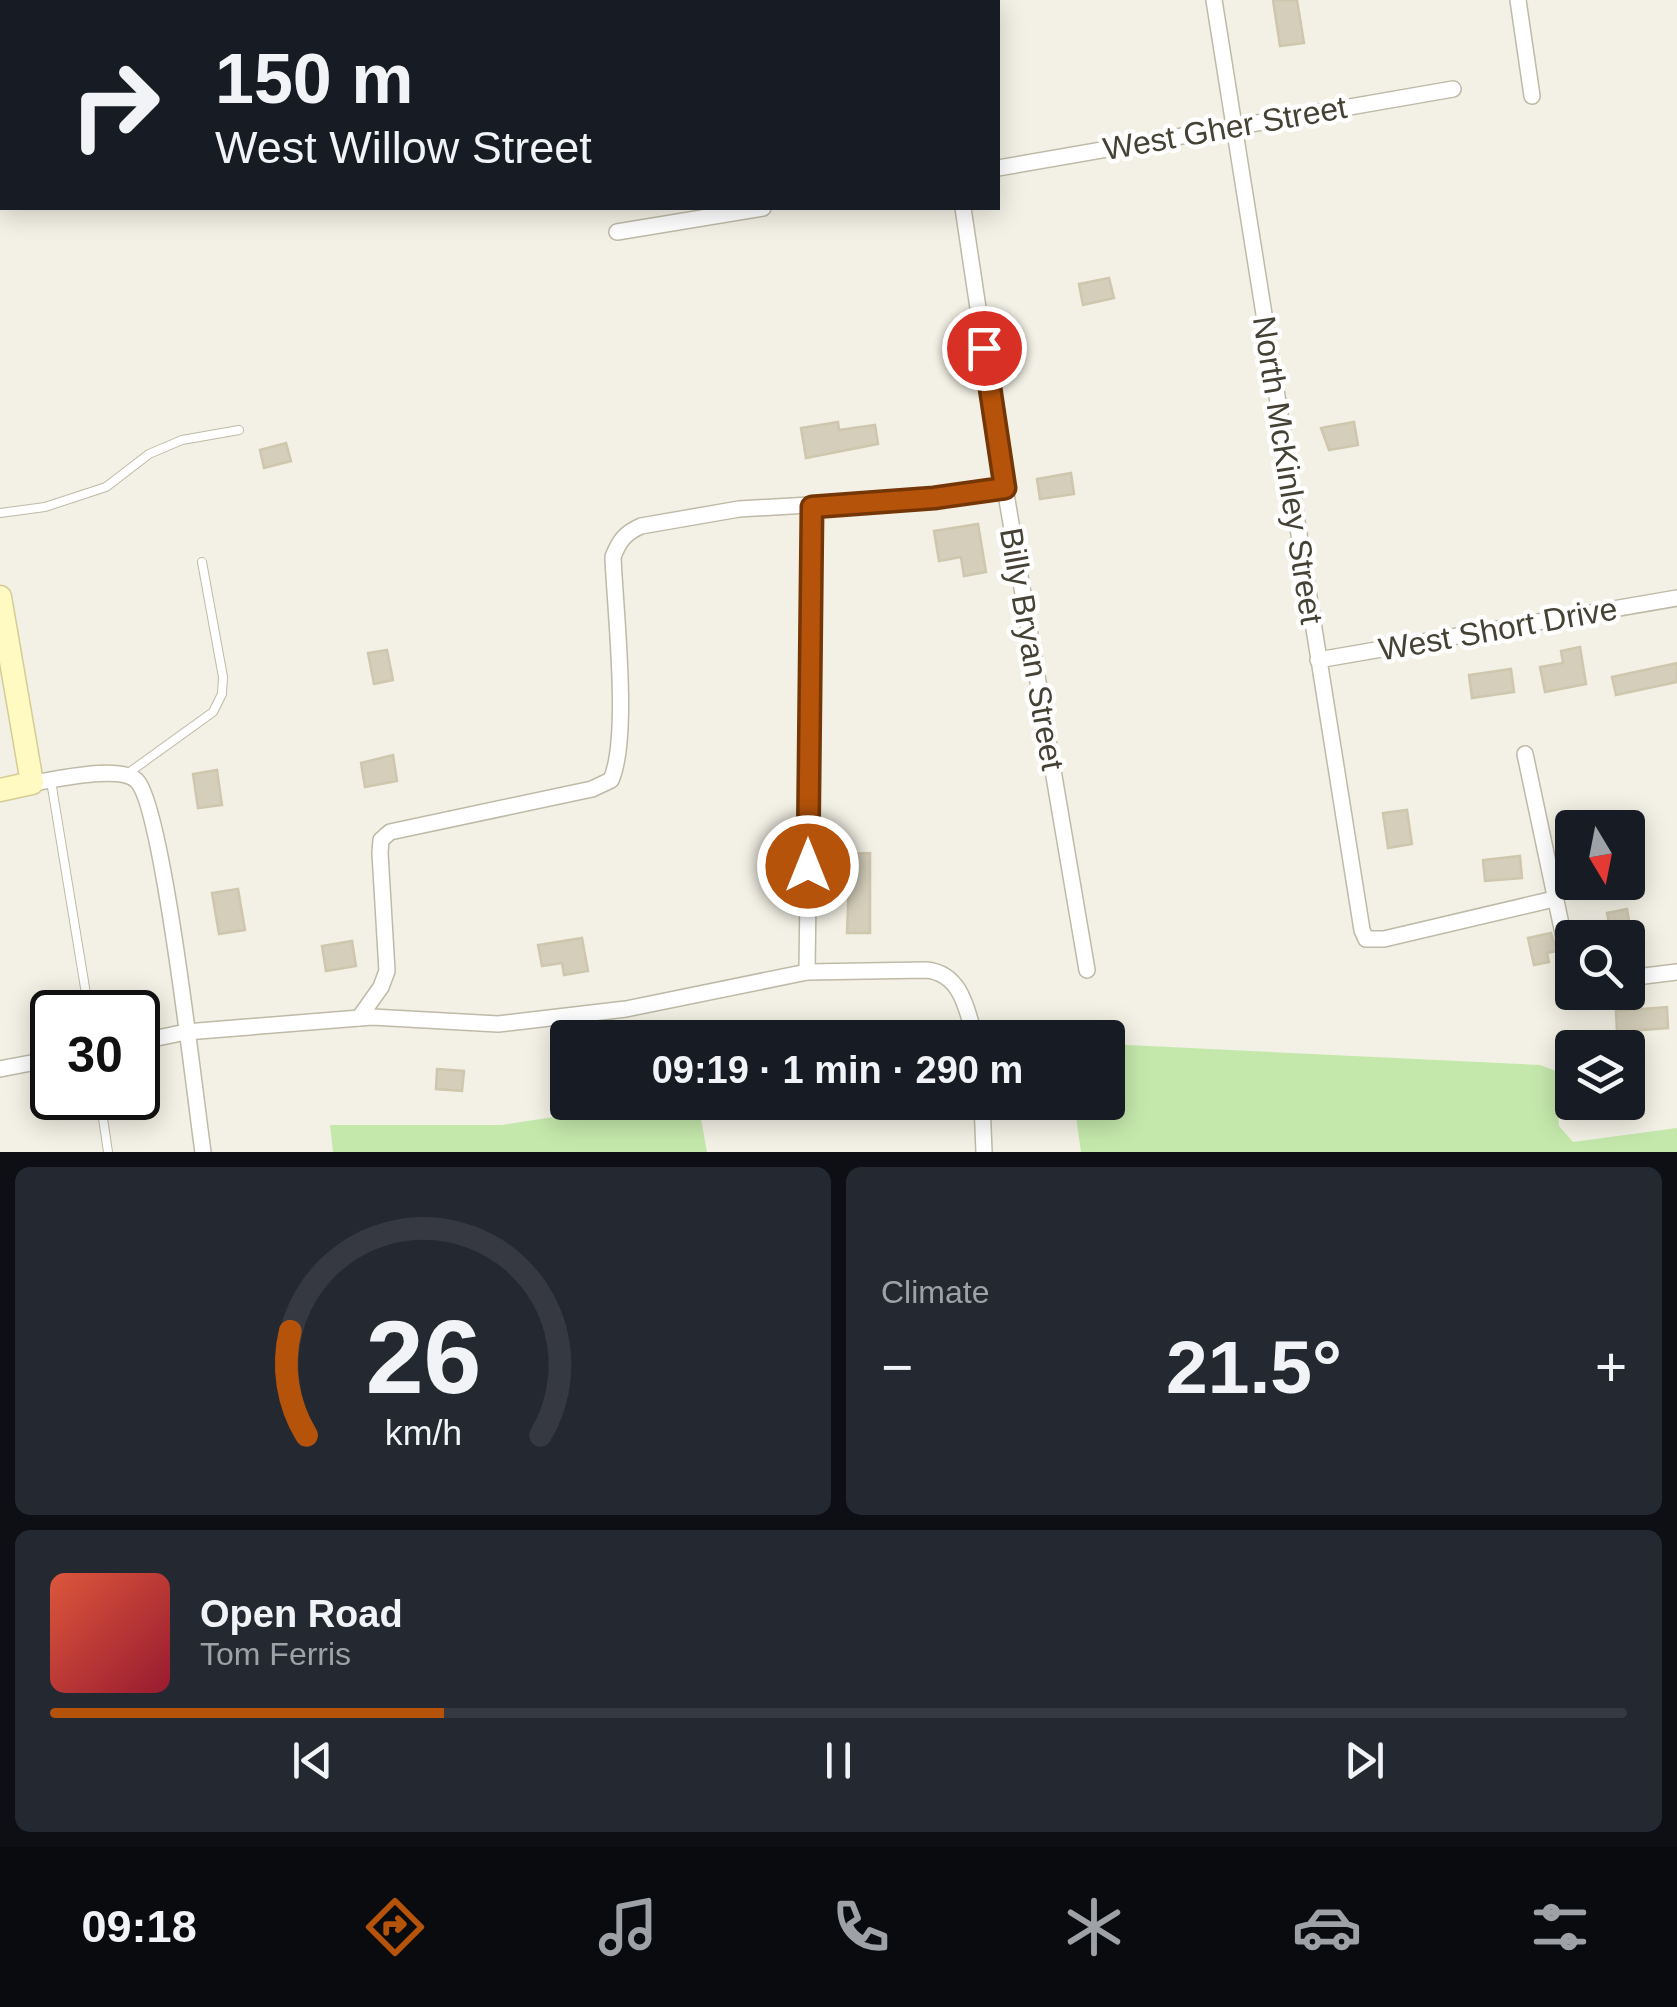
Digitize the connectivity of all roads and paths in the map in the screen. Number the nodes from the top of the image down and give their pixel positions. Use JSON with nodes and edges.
{"nodes":[{"id":1,"x":1214,"y":0,"type":"edge"},
{"id":2,"x":1518,"y":0,"type":"edge"},
{"id":3,"x":1453,"y":88,"type":"dead end"},
{"id":4,"x":1532,"y":96,"type":"dead end"},
{"id":5,"x":1234,"y":126,"type":"junction"},
{"id":6,"x":1000,"y":168,"type":"edge"},
{"id":7,"x":752,"y":210,"type":"edge"},
{"id":8,"x":963,"y":210,"type":"edge"},
{"id":9,"x":616,"y":232,"type":"dead end"},
{"id":10,"x":239,"y":430,"type":"dead end"},
{"id":11,"x":1005,"y":488,"type":"junction"},
{"id":12,"x":812,"y":507,"type":"junction"},
{"id":13,"x":0,"y":513,"type":"edge"},
{"id":14,"x":202,"y":562,"type":"dead end"},
{"id":15,"x":0,"y":598,"type":"edge"},
{"id":16,"x":1677,"y":598,"type":"edge"},
{"id":17,"x":1318,"y":660,"type":"junction"},
{"id":18,"x":1524,"y":754,"type":"dead end"},
{"id":19,"x":127,"y":774,"type":"junction"},
{"id":20,"x":42,"y":782,"type":"junction"},
{"id":21,"x":0,"y":790,"type":"edge"},
{"id":22,"x":1554,"y":899,"type":"junction"},
{"id":23,"x":1559,"y":920,"type":"edge"},
{"id":24,"x":1087,"y":970,"type":"dead end"},
{"id":25,"x":807,"y":972,"type":"junction"},
{"id":26,"x":1677,"y":972,"type":"edge"},
{"id":27,"x":1645,"y":976,"type":"edge"},
{"id":28,"x":85,"y":990,"type":"edge"},
{"id":29,"x":359,"y":1018,"type":"junction"},
{"id":30,"x":969,"y":1020,"type":"edge"},
{"id":31,"x":186,"y":1032,"type":"junction"},
{"id":32,"x":160,"y":1037,"type":"edge"},
{"id":33,"x":30,"y":1064,"type":"edge"},
{"id":34,"x":0,"y":1070,"type":"edge"},
{"id":35,"x":103,"y":1120,"type":"edge"},
{"id":36,"x":983,"y":1120,"type":"edge"},
{"id":37,"x":108,"y":1152,"type":"edge"},
{"id":38,"x":203,"y":1152,"type":"edge"},
{"id":39,"x":984,"y":1152,"type":"edge"}],
"edges":[{"from":1,"to":5,"type":"street","name":"North McKinley Street"},
{"from":2,"to":4,"type":"street"},
{"from":3,"to":5,"type":"street","name":"West Gher Street"},
{"from":5,"to":6,"type":"street","name":"West Gher Street"},
{"from":5,"to":17,"type":"street","name":"North McKinley Street"},
{"from":7,"to":9,"type":"street"},
{"from":8,"to":11,"type":"street","name":"Billy Bryan Street"},
{"from":10,"to":13,"type":"lane"},
{"from":11,"to":12,"type":"street"},
{"from":11,"to":24,"type":"street","name":"Billy Bryan Street"},
{"from":12,"to":25,"type":"street"},
{"from":12,"to":29,"type":"street"},
{"from":14,"to":19,"type":"lane"},
{"from":15,"to":20,"type":"street"},
{"from":16,"to":17,"type":"street","name":"West Short Drive"},
{"from":17,"to":22,"type":"street","name":"North McKinley Street"},
{"from":18,"to":22,"type":"street"},
{"from":19,"to":20,"type":"street"},
{"from":19,"to":31,"type":"street"},
{"from":20,"to":21,"type":"street"},
{"from":20,"to":28,"type":"lane"},
{"from":22,"to":23,"type":"street"},
{"from":25,"to":29,"type":"street"},
{"from":25,"to":30,"type":"street"},
{"from":26,"to":27,"type":"street"},
{"from":29,"to":31,"type":"street"},
{"from":31,"to":32,"type":"street"},
{"from":31,"to":38,"type":"street"},
{"from":33,"to":34,"type":"street"},
{"from":35,"to":37,"type":"lane"},
{"from":36,"to":39,"type":"street"}]}
